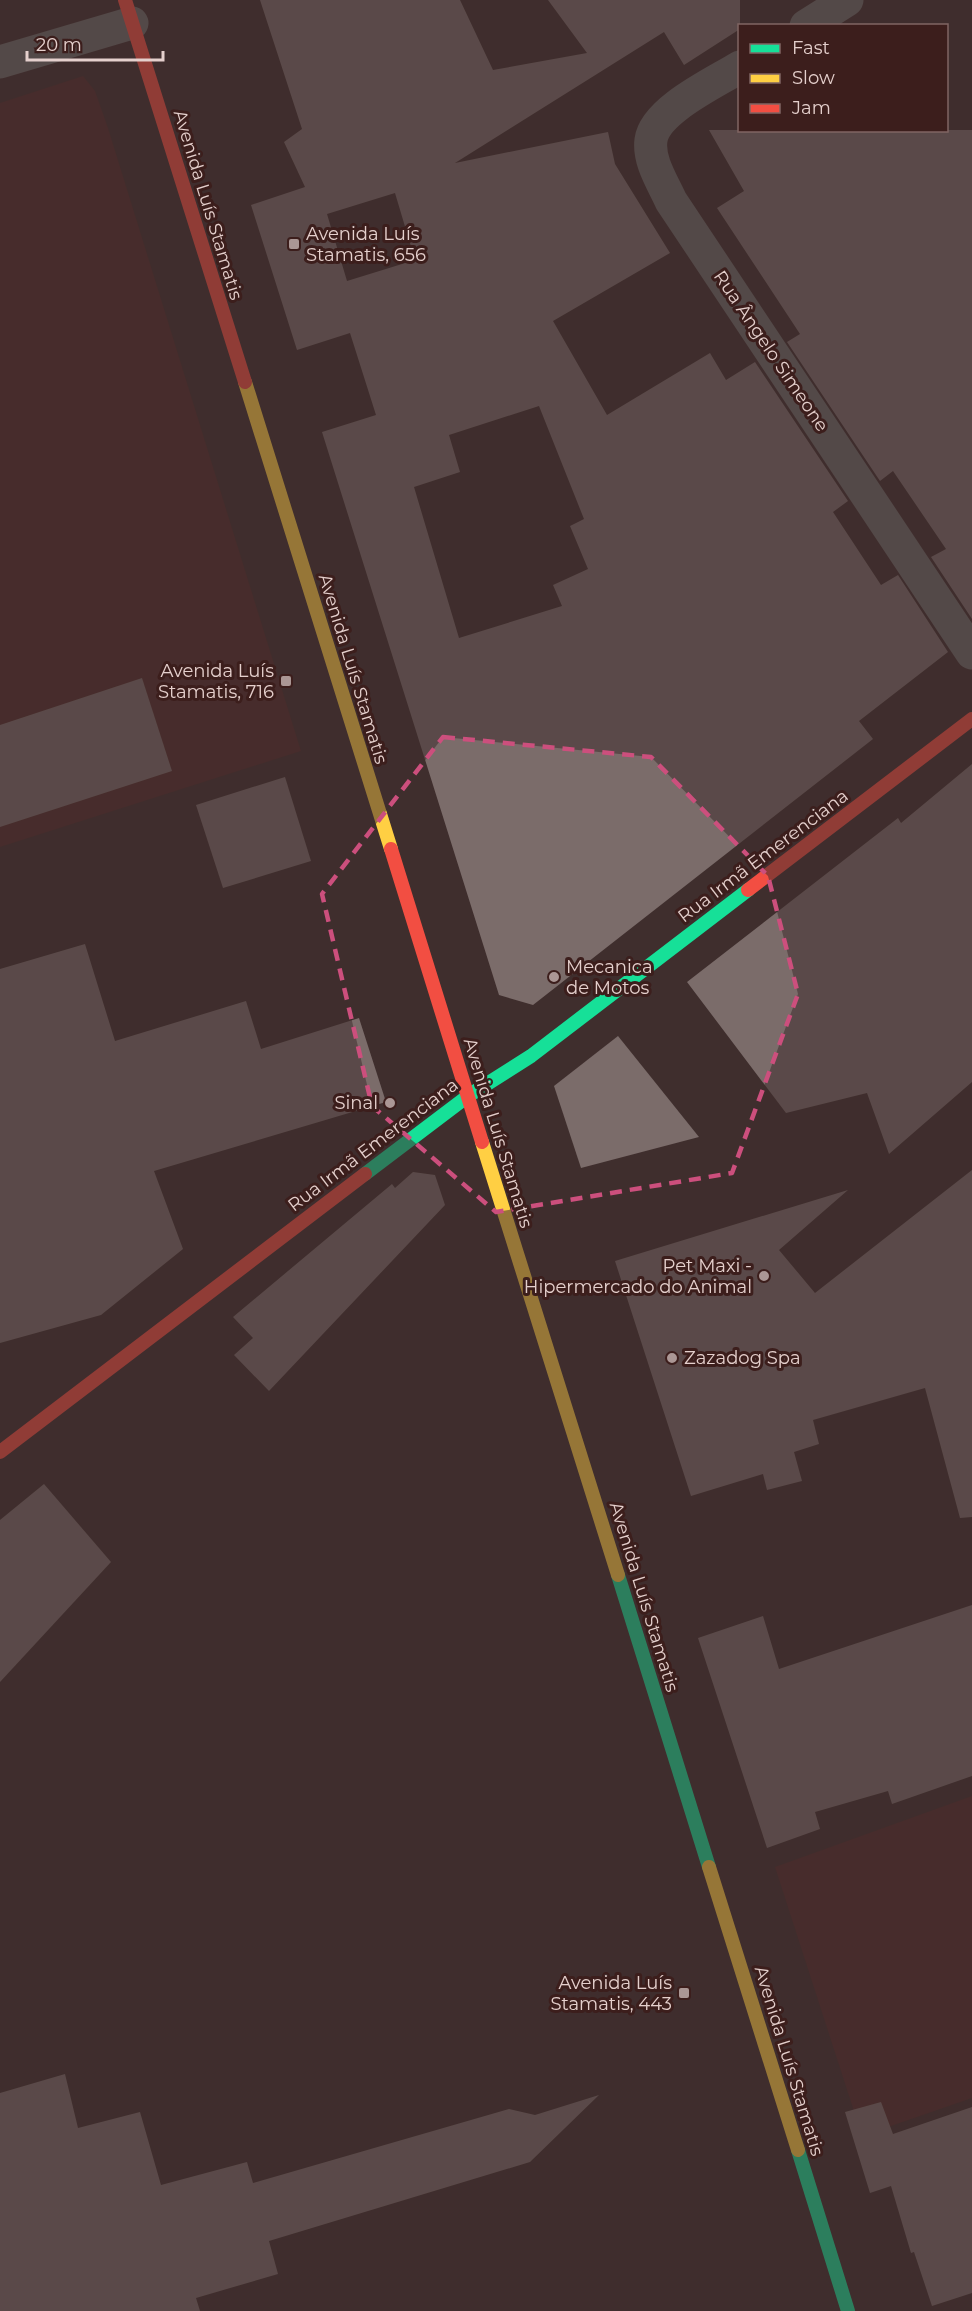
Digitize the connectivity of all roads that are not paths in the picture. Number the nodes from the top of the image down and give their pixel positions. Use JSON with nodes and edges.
{"nodes":[{"id":1,"x":847,"y":0,"type":"edge"},
{"id":2,"x":129,"y":11,"type":"edge"},
{"id":3,"x":809,"y":24,"type":"edge"},
{"id":4,"x":0,"y":62,"type":"edge"},
{"id":5,"x":738,"y":68,"type":"edge"},
{"id":6,"x":972,"y":653,"type":"edge"},
{"id":7,"x":972,"y":719,"type":"edge"},
{"id":8,"x":468,"y":1096,"type":"junction"},
{"id":9,"x":0,"y":1452,"type":"edge"},
{"id":10,"x":848,"y":2311,"type":"edge"}],
"edges":[{"from":1,"to":3,"type":"street"},
{"from":2,"to":4,"type":"street"},
{"from":2,"to":8,"type":"main road","name":"Avenida Luís Stamatis"},
{"from":5,"to":6,"type":"street","name":"Rua Ângelo Simeone"},
{"from":7,"to":8,"type":"main road","name":"Rua Irmã Emerenciana"},
{"from":8,"to":9,"type":"main road","name":"Rua Irmã Emerenciana"},
{"from":8,"to":10,"type":"main road","name":"Avenida Luís Stamatis"}]}
